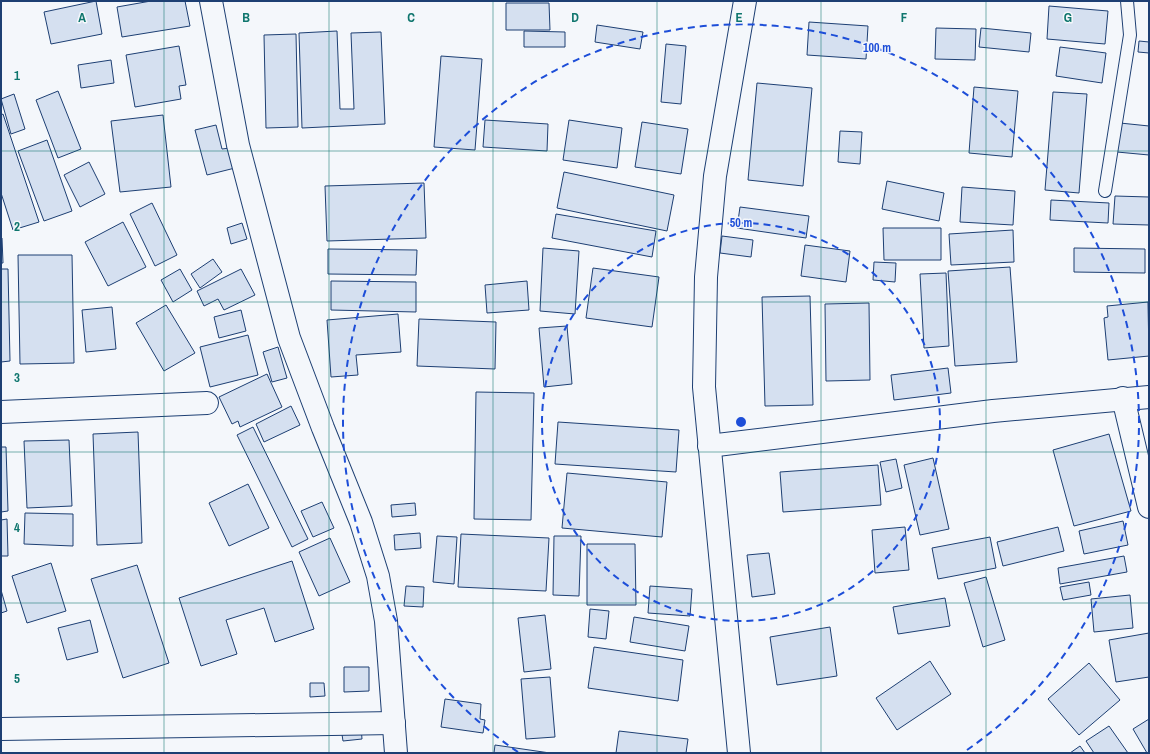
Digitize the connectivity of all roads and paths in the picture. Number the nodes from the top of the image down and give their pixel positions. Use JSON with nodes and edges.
{"nodes":[{"id":1,"x":211,"y":1,"type":"edge"},
{"id":2,"x":745,"y":1,"type":"edge"},
{"id":3,"x":1127,"y":1,"type":"edge"},
{"id":4,"x":1105,"y":191,"type":"dead end"},
{"id":5,"x":1149,"y":397,"type":"edge"},
{"id":6,"x":1123,"y":398,"type":"junction"},
{"id":7,"x":207,"y":403,"type":"dead end"},
{"id":8,"x":1,"y":412,"type":"edge"},
{"id":9,"x":709,"y":446,"type":"junction"},
{"id":10,"x":1149,"y":507,"type":"edge"},
{"id":11,"x":394,"y":723,"type":"junction"},
{"id":12,"x":1,"y":729,"type":"edge"},
{"id":13,"x":396,"y":753,"type":"edge"},
{"id":14,"x":739,"y":753,"type":"edge"}],
"edges":[{"from":1,"to":11,"type":"street"},
{"from":2,"to":9,"type":"street"},
{"from":3,"to":4,"type":"lane"},
{"from":5,"to":6,"type":"street"},
{"from":6,"to":9,"type":"street"},
{"from":6,"to":10,"type":"street"},
{"from":7,"to":8,"type":"street"},
{"from":9,"to":14,"type":"street"},
{"from":11,"to":12,"type":"street"},
{"from":11,"to":13,"type":"street"}]}
